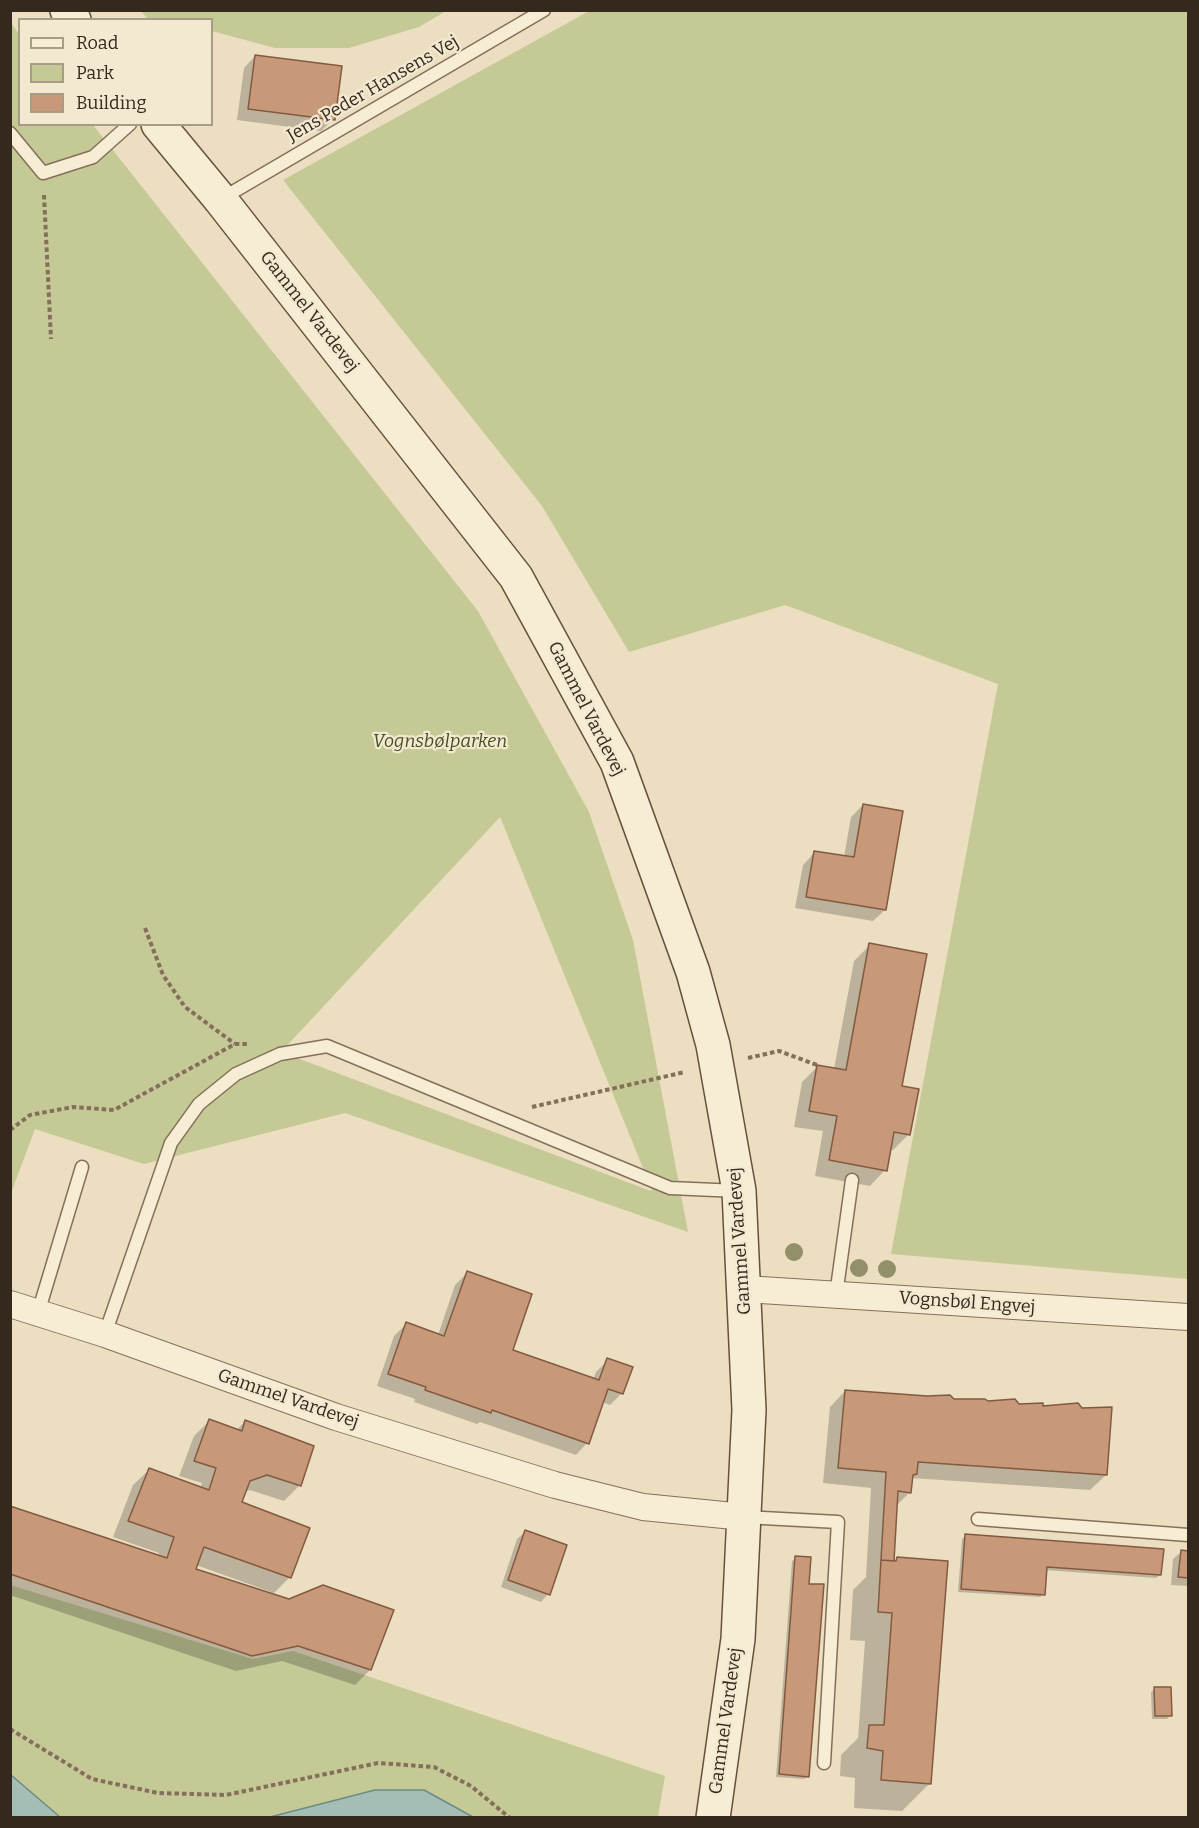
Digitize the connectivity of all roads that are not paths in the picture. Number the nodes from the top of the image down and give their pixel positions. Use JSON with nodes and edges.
{"nodes":[{"id":1,"x":544,"y":10,"type":"edge"},
{"id":2,"x":128,"y":126,"type":"edge"},
{"id":3,"x":160,"y":126,"type":"edge"},
{"id":4,"x":10,"y":133,"type":"edge"},
{"id":5,"x":220,"y":199,"type":"junction"},
{"id":6,"x":82,"y":1167,"type":"dead end"},
{"id":7,"x":852,"y":1180,"type":"dead end"},
{"id":8,"x":739,"y":1191,"type":"junction"},
{"id":9,"x":744,"y":1289,"type":"junction"},
{"id":10,"x":836,"y":1295,"type":"junction"},
{"id":11,"x":10,"y":1304,"type":"edge"},
{"id":12,"x":38,"y":1313,"type":"junction"},
{"id":13,"x":1188,"y":1317,"type":"edge"},
{"id":14,"x":105,"y":1334,"type":"junction"},
{"id":15,"x":744,"y":1517,"type":"junction"},
{"id":16,"x":978,"y":1519,"type":"dead end"},
{"id":17,"x":1188,"y":1535,"type":"edge"},
{"id":18,"x":824,"y":1763,"type":"dead end"},
{"id":19,"x":713,"y":1818,"type":"edge"}],
"edges":[{"from":1,"to":5,"type":"lane","name":"Jens Peder Hansens Vej"},
{"from":2,"to":4,"type":"lane"},
{"from":3,"to":5,"type":"street","name":"Gammel Vardevej"},
{"from":5,"to":8,"type":"street","name":"Gammel Vardevej"},
{"from":6,"to":12,"type":"lane"},
{"from":7,"to":10,"type":"lane"},
{"from":8,"to":9,"type":"street","name":"Gammel Vardevej"},
{"from":8,"to":14,"type":"lane"},
{"from":9,"to":10,"type":"street","name":"Vognsbøl Engvej"},
{"from":9,"to":15,"type":"street","name":"Gammel Vardevej"},
{"from":10,"to":13,"type":"street","name":"Vognsbøl Engvej"},
{"from":11,"to":12,"type":"street","name":"Gammel Vardevej"},
{"from":12,"to":14,"type":"street","name":"Gammel Vardevej"},
{"from":14,"to":15,"type":"street","name":"Gammel Vardevej"},
{"from":15,"to":18,"type":"lane"},
{"from":15,"to":19,"type":"street","name":"Gammel Vardevej"},
{"from":16,"to":17,"type":"lane"}]}
